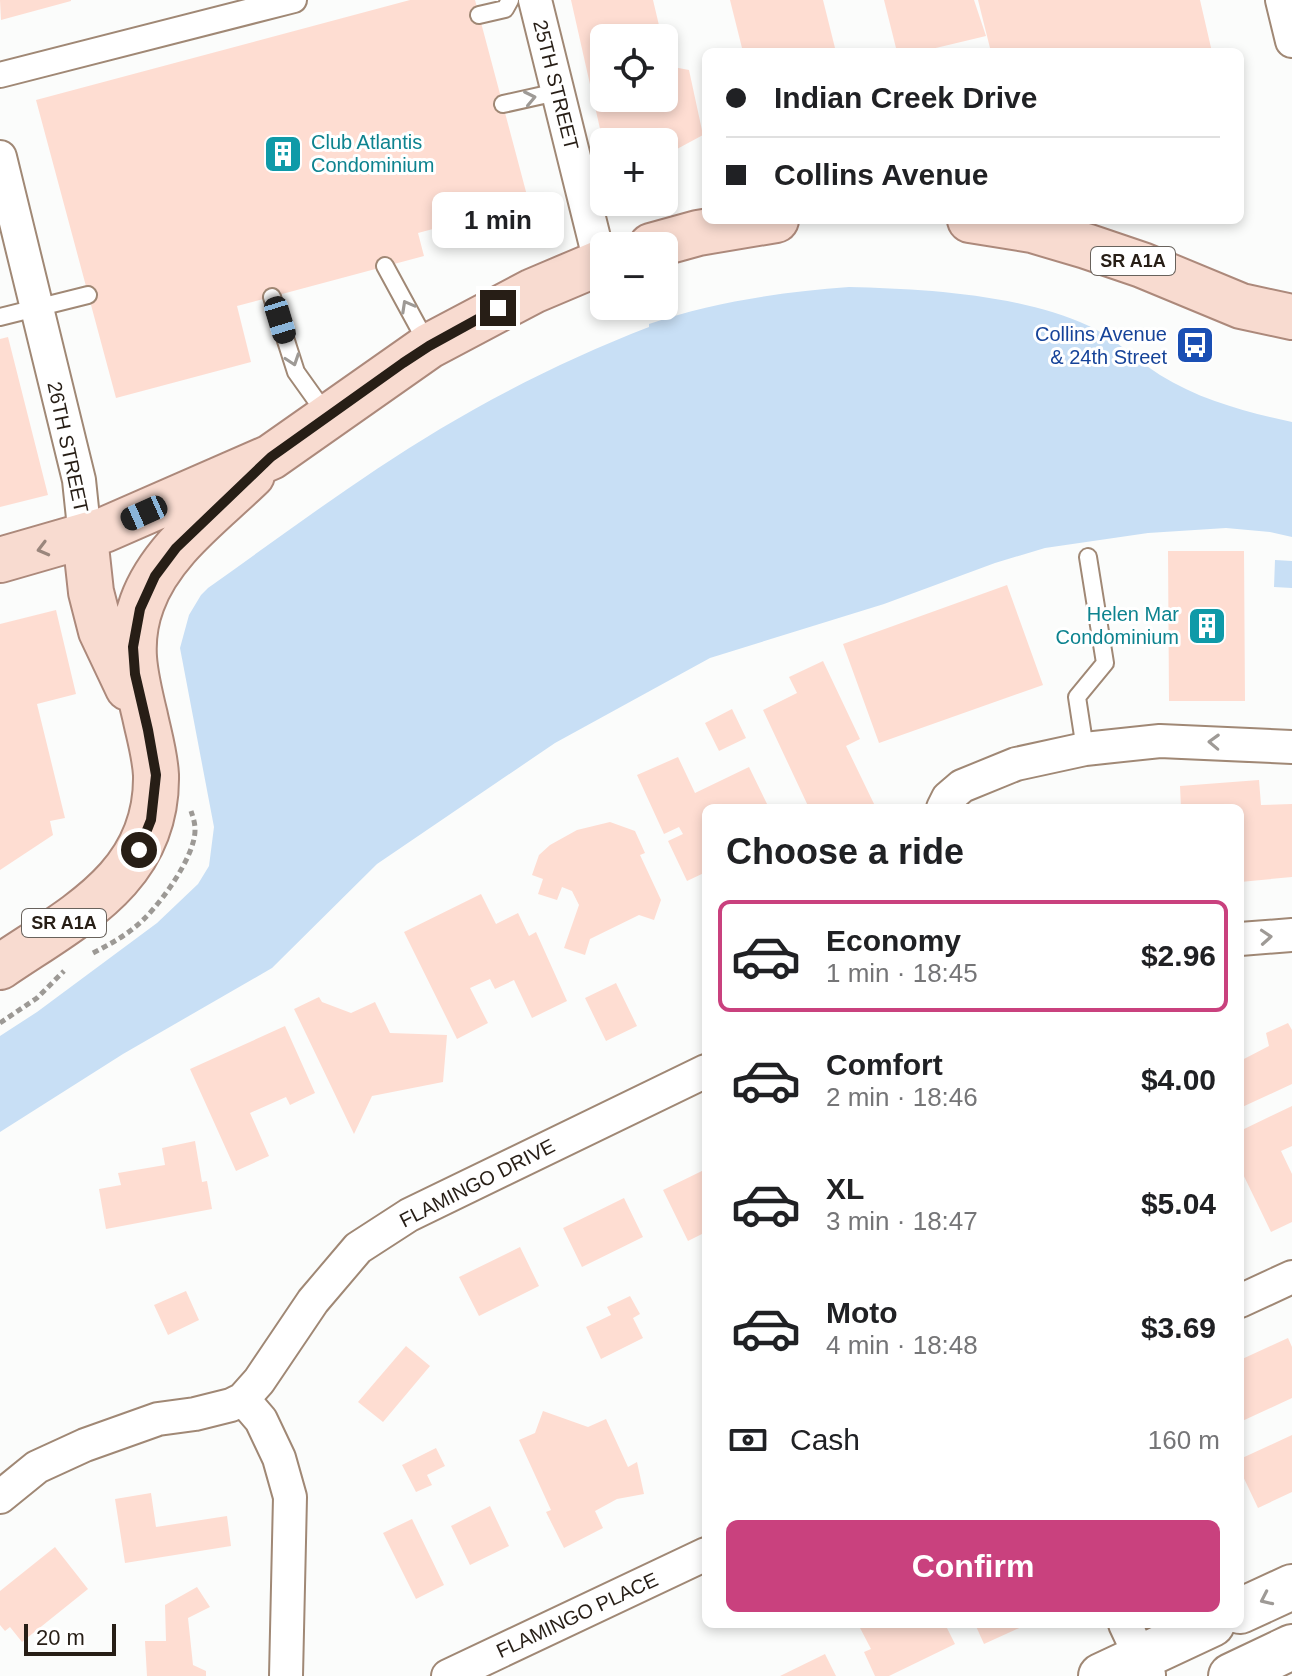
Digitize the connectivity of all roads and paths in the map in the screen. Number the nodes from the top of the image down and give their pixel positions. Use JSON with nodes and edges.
{"nodes":[{"id":1,"x":294,"y":0,"type":"edge"},
{"id":2,"x":510,"y":0,"type":"edge"},
{"id":3,"x":535,"y":0,"type":"edge"},
{"id":4,"x":479,"y":15,"type":"dead end"},
{"id":5,"x":0,"y":75,"type":"edge"},
{"id":6,"x":557,"y":92,"type":"junction"},
{"id":7,"x":503,"y":104,"type":"dead end"},
{"id":8,"x":0,"y":157,"type":"edge"},
{"id":9,"x":741,"y":224,"type":"edge"},
{"id":10,"x":995,"y":224,"type":"edge"},
{"id":11,"x":594,"y":232,"type":"edge"},
{"id":12,"x":678,"y":239,"type":"edge"},
{"id":13,"x":385,"y":266,"type":"dead end"},
{"id":14,"x":590,"y":267,"type":"edge"},
{"id":15,"x":88,"y":295,"type":"dead end"},
{"id":16,"x":272,"y":297,"type":"dead end"},
{"id":17,"x":37,"y":309,"type":"junction"},
{"id":18,"x":0,"y":317,"type":"edge"},
{"id":19,"x":1292,"y":317,"type":"edge"},
{"id":20,"x":429,"y":346,"type":"junction"},
{"id":21,"x":328,"y":416,"type":"junction"},
{"id":22,"x":271,"y":457,"type":"junction"},
{"id":23,"x":85,"y":537,"type":"junction"},
{"id":24,"x":1088,"y":557,"type":"dead end"},
{"id":25,"x":0,"y":560,"type":"edge"},
{"id":26,"x":148,"y":730,"type":"junction"},
{"id":27,"x":1292,"y":747,"type":"edge"},
{"id":28,"x":1085,"y":749,"type":"junction"},
{"id":29,"x":945,"y":804,"type":"edge"},
{"id":30,"x":1292,"y":935,"type":"edge"},
{"id":31,"x":1244,"y":939,"type":"edge"},
{"id":32,"x":0,"y":967,"type":"edge"},
{"id":33,"x":702,"y":1073,"type":"edge"},
{"id":34,"x":1292,"y":1277,"type":"edge"},
{"id":35,"x":1244,"y":1299,"type":"edge"},
{"id":36,"x":243,"y":1399,"type":"junction"},
{"id":37,"x":0,"y":1497,"type":"edge"},
{"id":38,"x":702,"y":1556,"type":"edge"},
{"id":39,"x":1292,"y":1587,"type":"edge"},
{"id":40,"x":1244,"y":1609,"type":"edge"},
{"id":41,"x":1202,"y":1628,"type":"edge"},
{"id":42,"x":1292,"y":1647,"type":"edge"},
{"id":43,"x":1139,"y":1652,"type":"edge"},
{"id":44,"x":1242,"y":1674,"type":"edge"},
{"id":45,"x":286,"y":1676,"type":"edge"},
{"id":46,"x":448,"y":1676,"type":"edge"},
{"id":47,"x":1101,"y":1676,"type":"edge"}],
"edges":[{"from":1,"to":5,"type":"street"},
{"from":2,"to":4,"type":"lane"},
{"from":3,"to":6,"type":"street","name":"25TH STREET"},
{"from":7,"to":6,"type":"lane","one_way":true},
{"from":6,"to":11,"type":"street","name":"25TH STREET"},
{"from":8,"to":17,"type":"street","name":"26TH STREET"},
{"from":9,"to":12,"type":"main road"},
{"from":10,"to":19,"type":"main road","number":"SR A1A"},
{"from":20,"to":13,"type":"lane","one_way":true},
{"from":14,"to":20,"type":"main road","number":"SR A1A"},
{"from":15,"to":17,"type":"lane"},
{"from":16,"to":21,"type":"lane","one_way":true},
{"from":17,"to":18,"type":"lane"},
{"from":17,"to":23,"type":"street","name":"26TH STREET"},
{"from":20,"to":21,"type":"main road","number":"SR A1A"},
{"from":21,"to":22,"type":"main road","number":"SR A1A"},
{"from":22,"to":23,"type":"main road","number":"SR A1A"},
{"from":22,"to":26,"type":"main road","number":"SR A1A"},
{"from":23,"to":25,"type":"main road","number":"SR A1A","one_way":true},
{"from":23,"to":26,"type":"main road","name":"26TH STREET"},
{"from":24,"to":28,"type":"lane"},
{"from":26,"to":32,"type":"main road","number":"SR A1A"},
{"from":27,"to":28,"type":"street","one_way":true},
{"from":28,"to":29,"type":"street"},
{"from":31,"to":30,"type":"street","one_way":true},
{"from":33,"to":36,"type":"street","name":"FLAMINGO DRIVE"},
{"from":34,"to":35,"type":"street"},
{"from":36,"to":37,"type":"street"},
{"from":36,"to":45,"type":"street"},
{"from":38,"to":46,"type":"street","name":"FLAMINGO PLACE"},
{"from":39,"to":40,"type":"main road","one_way":true},
{"from":41,"to":43,"type":"main road"},
{"from":42,"to":44,"type":"main road"},
{"from":43,"to":47,"type":"main road"}]}
